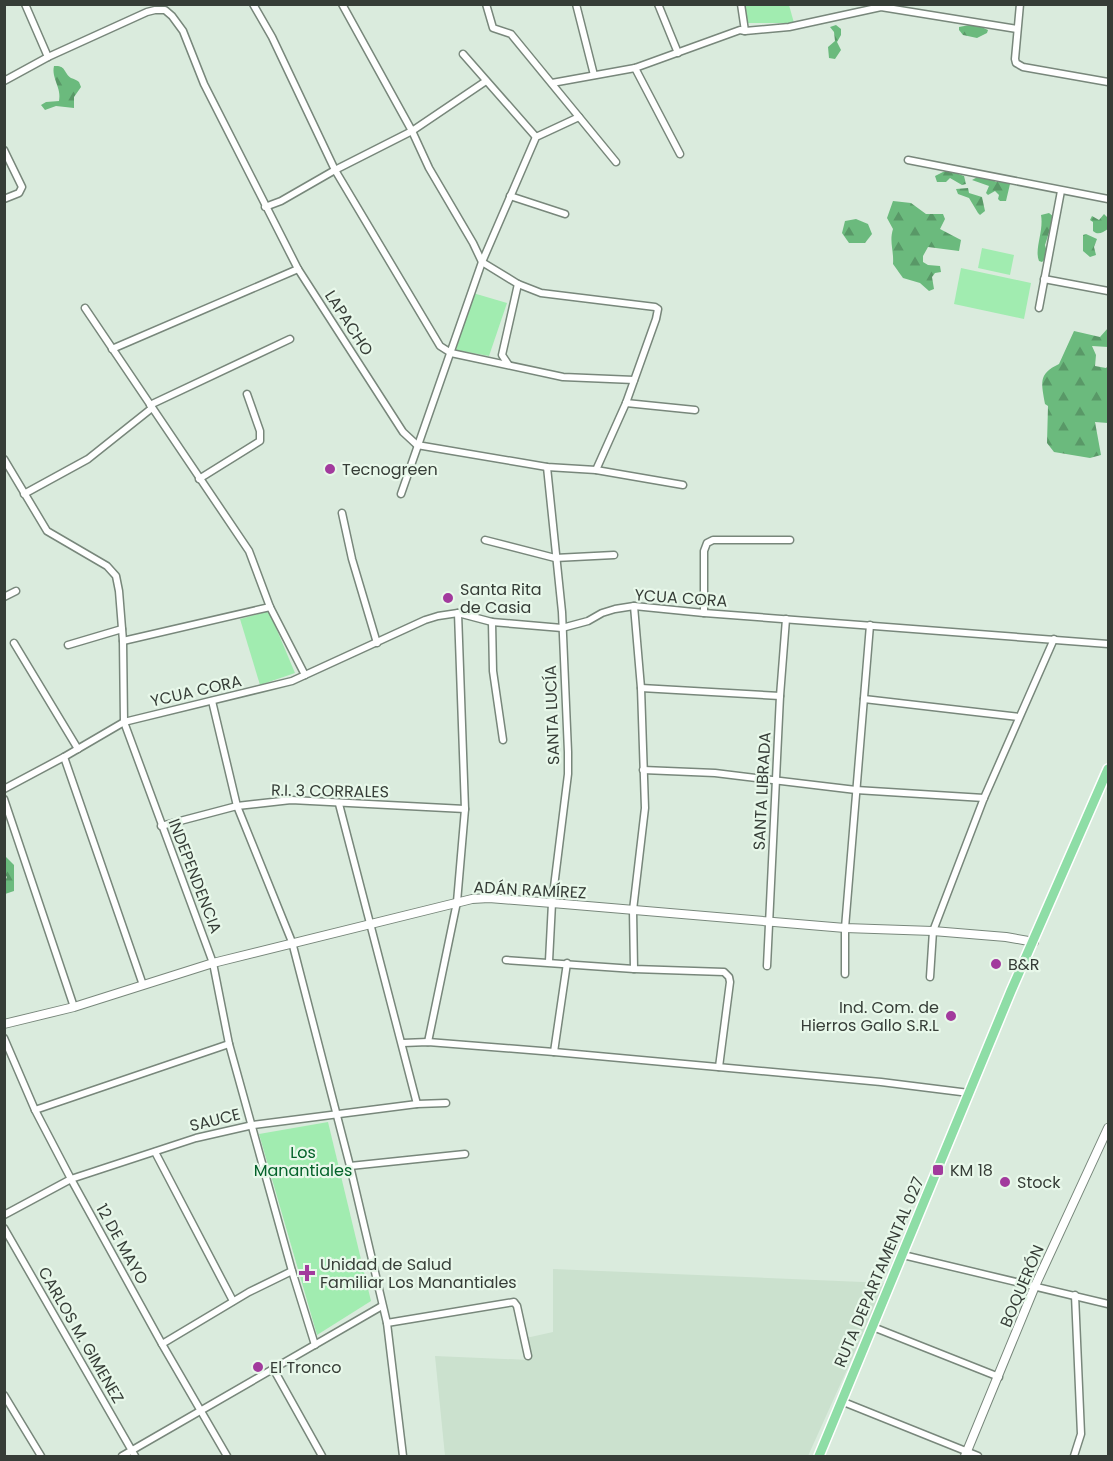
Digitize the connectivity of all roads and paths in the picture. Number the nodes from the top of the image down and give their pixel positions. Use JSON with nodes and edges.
{"nodes":[{"id":1,"x":25,"y":4,"type":"edge"},
{"id":2,"x":253,"y":4,"type":"edge"},
{"id":3,"x":342,"y":4,"type":"edge"},
{"id":4,"x":486,"y":4,"type":"edge"},
{"id":5,"x":576,"y":4,"type":"edge"},
{"id":6,"x":658,"y":4,"type":"edge"},
{"id":7,"x":741,"y":4,"type":"edge"},
{"id":8,"x":921,"y":4,"type":"edge"},
{"id":9,"x":1020,"y":4,"type":"edge"},
{"id":10,"x":920,"y":13,"type":"junction"},
{"id":11,"x":1017,"y":29,"type":"junction"},
{"id":12,"x":745,"y":31,"type":"junction"},
{"id":13,"x":678,"y":53,"type":"junction"},
{"id":14,"x":463,"y":54,"type":"dead end"},
{"id":15,"x":48,"y":57,"type":"junction"},
{"id":16,"x":634,"y":68,"type":"junction"},
{"id":17,"x":594,"y":75,"type":"junction"},
{"id":18,"x":4,"y":81,"type":"edge"},
{"id":19,"x":486,"y":81,"type":"junction"},
{"id":20,"x":1108,"y":81,"type":"edge"},
{"id":21,"x":552,"y":83,"type":"junction"},
{"id":22,"x":579,"y":117,"type":"junction"},
{"id":23,"x":412,"y":130,"type":"junction"},
{"id":24,"x":536,"y":137,"type":"junction"},
{"id":25,"x":4,"y":150,"type":"edge"},
{"id":26,"x":680,"y":154,"type":"dead end"},
{"id":27,"x":908,"y":160,"type":"dead end"},
{"id":28,"x":616,"y":162,"type":"dead end"},
{"id":29,"x":335,"y":170,"type":"junction"},
{"id":30,"x":1061,"y":191,"type":"junction"},
{"id":31,"x":510,"y":196,"type":"junction"},
{"id":32,"x":4,"y":199,"type":"edge"},
{"id":33,"x":1108,"y":200,"type":"edge"},
{"id":34,"x":265,"y":207,"type":"junction"},
{"id":35,"x":565,"y":214,"type":"dead end"},
{"id":36,"x":482,"y":262,"type":"junction"},
{"id":37,"x":298,"y":269,"type":"junction"},
{"id":38,"x":1044,"y":279,"type":"junction"},
{"id":39,"x":518,"y":284,"type":"junction"},
{"id":40,"x":1108,"y":291,"type":"edge"},
{"id":41,"x":86,"y":308,"type":"dead end"},
{"id":42,"x":1039,"y":308,"type":"dead end"},
{"id":43,"x":290,"y":339,"type":"dead end"},
{"id":44,"x":112,"y":349,"type":"junction"},
{"id":45,"x":451,"y":353,"type":"junction"},
{"id":46,"x":508,"y":365,"type":"junction"},
{"id":47,"x":634,"y":380,"type":"junction"},
{"id":48,"x":247,"y":394,"type":"dead end"},
{"id":49,"x":626,"y":403,"type":"junction"},
{"id":50,"x":151,"y":406,"type":"junction"},
{"id":51,"x":695,"y":410,"type":"dead end"},
{"id":52,"x":417,"y":446,"type":"junction"},
{"id":53,"x":4,"y":459,"type":"edge"},
{"id":54,"x":547,"y":467,"type":"junction"},
{"id":55,"x":596,"y":470,"type":"junction"},
{"id":56,"x":200,"y":478,"type":"junction"},
{"id":57,"x":683,"y":485,"type":"dead end"},
{"id":58,"x":24,"y":494,"type":"junction"},
{"id":59,"x":401,"y":494,"type":"dead end"},
{"id":60,"x":342,"y":513,"type":"dead end"},
{"id":61,"x":485,"y":540,"type":"dead end"},
{"id":62,"x":790,"y":540,"type":"dead end"},
{"id":63,"x":614,"y":555,"type":"dead end"},
{"id":64,"x":555,"y":558,"type":"junction"},
{"id":65,"x":16,"y":591,"type":"dead end"},
{"id":66,"x":4,"y":597,"type":"edge"},
{"id":67,"x":634,"y":606,"type":"junction"},
{"id":68,"x":270,"y":607,"type":"junction"},
{"id":69,"x":458,"y":613,"type":"junction"},
{"id":70,"x":704,"y":613,"type":"junction"},
{"id":71,"x":786,"y":618,"type":"junction"},
{"id":72,"x":492,"y":622,"type":"junction"},
{"id":73,"x":870,"y":625,"type":"junction"},
{"id":74,"x":562,"y":628,"type":"junction"},
{"id":75,"x":122,"y":630,"type":"junction"},
{"id":76,"x":1054,"y":639,"type":"junction"},
{"id":77,"x":123,"y":641,"type":"junction"},
{"id":78,"x":14,"y":643,"type":"dead end"},
{"id":79,"x":377,"y":643,"type":"junction"},
{"id":80,"x":1108,"y":644,"type":"edge"},
{"id":81,"x":68,"y":645,"type":"dead end"},
{"id":82,"x":305,"y":675,"type":"junction"},
{"id":83,"x":641,"y":688,"type":"junction"},
{"id":84,"x":780,"y":696,"type":"junction"},
{"id":85,"x":864,"y":699,"type":"junction"},
{"id":86,"x":212,"y":701,"type":"junction"},
{"id":87,"x":1019,"y":717,"type":"junction"},
{"id":88,"x":124,"y":722,"type":"junction"},
{"id":89,"x":504,"y":740,"type":"dead end"},
{"id":90,"x":78,"y":749,"type":"junction"},
{"id":91,"x":64,"y":758,"type":"junction"},
{"id":92,"x":1108,"y":769,"type":"edge"},
{"id":93,"x":643,"y":770,"type":"junction"},
{"id":94,"x":777,"y":780,"type":"junction"},
{"id":95,"x":4,"y":789,"type":"edge"},
{"id":96,"x":856,"y":790,"type":"junction"},
{"id":97,"x":984,"y":798,"type":"junction"},
{"id":98,"x":4,"y":799,"type":"edge"},
{"id":99,"x":339,"y":804,"type":"junction"},
{"id":100,"x":237,"y":806,"type":"junction"},
{"id":101,"x":465,"y":809,"type":"junction"},
{"id":102,"x":161,"y":826,"type":"junction"},
{"id":103,"x":457,"y":902,"type":"junction"},
{"id":104,"x":552,"y":903,"type":"junction"},
{"id":105,"x":633,"y":910,"type":"junction"},
{"id":106,"x":768,"y":922,"type":"junction"},
{"id":107,"x":371,"y":924,"type":"junction"},
{"id":108,"x":845,"y":928,"type":"junction"},
{"id":109,"x":933,"y":931,"type":"junction"},
{"id":110,"x":292,"y":942,"type":"junction"},
{"id":111,"x":1034,"y":942,"type":"junction"},
{"id":112,"x":506,"y":960,"type":"dead end"},
{"id":113,"x":549,"y":962,"type":"junction"},
{"id":114,"x":213,"y":963,"type":"junction"},
{"id":115,"x":567,"y":963,"type":"junction"},
{"id":116,"x":767,"y":966,"type":"dead end"},
{"id":117,"x":634,"y":969,"type":"junction"},
{"id":118,"x":845,"y":974,"type":"dead end"},
{"id":119,"x":930,"y":977,"type":"dead end"},
{"id":120,"x":143,"y":985,"type":"junction"},
{"id":121,"x":74,"y":1007,"type":"junction"},
{"id":122,"x":4,"y":1024,"type":"edge"},
{"id":123,"x":4,"y":1038,"type":"edge"},
{"id":124,"x":428,"y":1042,"type":"junction"},
{"id":125,"x":403,"y":1043,"type":"junction"},
{"id":126,"x":229,"y":1044,"type":"junction"},
{"id":127,"x":554,"y":1052,"type":"junction"},
{"id":128,"x":719,"y":1067,"type":"junction"},
{"id":129,"x":969,"y":1093,"type":"junction"},
{"id":130,"x":446,"y":1103,"type":"dead end"},
{"id":131,"x":417,"y":1104,"type":"junction"},
{"id":132,"x":35,"y":1110,"type":"junction"},
{"id":133,"x":337,"y":1114,"type":"junction"},
{"id":134,"x":253,"y":1125,"type":"junction"},
{"id":135,"x":1108,"y":1128,"type":"edge"},
{"id":136,"x":155,"y":1152,"type":"junction"},
{"id":137,"x":465,"y":1154,"type":"dead end"},
{"id":138,"x":350,"y":1166,"type":"junction"},
{"id":139,"x":71,"y":1179,"type":"junction"},
{"id":140,"x":4,"y":1215,"type":"edge"},
{"id":141,"x":4,"y":1228,"type":"edge"},
{"id":142,"x":903,"y":1255,"type":"junction"},
{"id":143,"x":292,"y":1271,"type":"junction"},
{"id":144,"x":1035,"y":1286,"type":"junction"},
{"id":145,"x":1075,"y":1295,"type":"junction"},
{"id":146,"x":233,"y":1301,"type":"junction"},
{"id":147,"x":1108,"y":1304,"type":"edge"},
{"id":148,"x":382,"y":1306,"type":"junction"},
{"id":149,"x":387,"y":1323,"type":"junction"},
{"id":150,"x":873,"y":1327,"type":"junction"},
{"id":151,"x":162,"y":1344,"type":"junction"},
{"id":152,"x":315,"y":1345,"type":"junction"},
{"id":153,"x":528,"y":1356,"type":"dead end"},
{"id":154,"x":274,"y":1370,"type":"junction"},
{"id":155,"x":999,"y":1377,"type":"junction"},
{"id":156,"x":4,"y":1395,"type":"edge"},
{"id":157,"x":841,"y":1401,"type":"junction"},
{"id":158,"x":201,"y":1411,"type":"junction"},
{"id":159,"x":133,"y":1454,"type":"edge"},
{"id":160,"x":966,"y":1454,"type":"edge"},
{"id":161,"x":41,"y":1456,"type":"edge"},
{"id":162,"x":122,"y":1456,"type":"edge"},
{"id":163,"x":226,"y":1456,"type":"edge"},
{"id":164,"x":322,"y":1456,"type":"edge"},
{"id":165,"x":403,"y":1456,"type":"edge"},
{"id":166,"x":819,"y":1456,"type":"edge"},
{"id":167,"x":978,"y":1456,"type":"edge"},
{"id":168,"x":1074,"y":1456,"type":"edge"}],
"edges":[{"from":1,"to":15,"type":"street"},
{"from":2,"to":29,"type":"street"},
{"from":3,"to":23,"type":"street"},
{"from":4,"to":21,"type":"street"},
{"from":5,"to":17,"type":"street"},
{"from":6,"to":13,"type":"street"},
{"from":7,"to":12,"type":"street"},
{"from":8,"to":10,"type":"street"},
{"from":9,"to":11,"type":"street"},
{"from":10,"to":11,"type":"street"},
{"from":10,"to":12,"type":"street"},
{"from":11,"to":20,"type":"street"},
{"from":12,"to":13,"type":"street"},
{"from":13,"to":16,"type":"street"},
{"from":14,"to":19,"type":"street"},
{"from":15,"to":18,"type":"street"},
{"from":15,"to":34,"type":"street","name":"LAPACHO"},
{"from":16,"to":17,"type":"street"},
{"from":16,"to":26,"type":"street"},
{"from":17,"to":21,"type":"street"},
{"from":19,"to":23,"type":"street"},
{"from":19,"to":24,"type":"street"},
{"from":21,"to":22,"type":"street"},
{"from":22,"to":24,"type":"street"},
{"from":22,"to":28,"type":"street"},
{"from":23,"to":29,"type":"street"},
{"from":23,"to":36,"type":"street"},
{"from":24,"to":31,"type":"street"},
{"from":25,"to":32,"type":"street"},
{"from":27,"to":30,"type":"street"},
{"from":29,"to":34,"type":"street"},
{"from":29,"to":45,"type":"street"},
{"from":30,"to":33,"type":"street"},
{"from":30,"to":38,"type":"street"},
{"from":31,"to":35,"type":"street"},
{"from":31,"to":36,"type":"street"},
{"from":34,"to":37,"type":"street","name":"LAPACHO"},
{"from":36,"to":39,"type":"street"},
{"from":36,"to":45,"type":"street"},
{"from":37,"to":44,"type":"street"},
{"from":37,"to":52,"type":"street","name":"LAPACHO"},
{"from":38,"to":40,"type":"street"},
{"from":38,"to":42,"type":"street"},
{"from":39,"to":46,"type":"street"},
{"from":39,"to":47,"type":"street"},
{"from":41,"to":44,"type":"street"},
{"from":43,"to":50,"type":"street"},
{"from":44,"to":50,"type":"street"},
{"from":45,"to":46,"type":"street"},
{"from":45,"to":52,"type":"street"},
{"from":46,"to":47,"type":"street"},
{"from":47,"to":49,"type":"street"},
{"from":48,"to":56,"type":"street"},
{"from":49,"to":51,"type":"street"},
{"from":49,"to":55,"type":"street"},
{"from":50,"to":56,"type":"street"},
{"from":50,"to":58,"type":"street"},
{"from":52,"to":54,"type":"street"},
{"from":52,"to":59,"type":"street"},
{"from":53,"to":58,"type":"street","name":"INDEPENDENCIA"},
{"from":54,"to":55,"type":"street"},
{"from":54,"to":64,"type":"street","name":"SANTA LUCÍA"},
{"from":55,"to":57,"type":"street"},
{"from":56,"to":68,"type":"street"},
{"from":58,"to":75,"type":"street","name":"INDEPENDENCIA"},
{"from":60,"to":79,"type":"street"},
{"from":61,"to":64,"type":"street"},
{"from":62,"to":70,"type":"street"},
{"from":63,"to":64,"type":"street"},
{"from":64,"to":74,"type":"street","name":"SANTA LUCÍA"},
{"from":65,"to":66,"type":"street"},
{"from":67,"to":70,"type":"street","name":"YCUA CORA"},
{"from":67,"to":74,"type":"street","name":"YCUA CORA"},
{"from":67,"to":83,"type":"street"},
{"from":68,"to":77,"type":"street"},
{"from":68,"to":82,"type":"street"},
{"from":69,"to":72,"type":"street","name":"YCUA CORA"},
{"from":69,"to":79,"type":"street","name":"YCUA CORA"},
{"from":69,"to":101,"type":"street"},
{"from":70,"to":71,"type":"street","name":"YCUA CORA"},
{"from":71,"to":73,"type":"street","name":"YCUA CORA"},
{"from":71,"to":84,"type":"street","name":"SANTA LIBRADA"},
{"from":72,"to":74,"type":"street","name":"YCUA CORA"},
{"from":72,"to":89,"type":"street"},
{"from":73,"to":76,"type":"street","name":"YCUA CORA"},
{"from":73,"to":85,"type":"street"},
{"from":74,"to":104,"type":"street","name":"SANTA LUCÍA"},
{"from":75,"to":77,"type":"street","name":"INDEPENDENCIA"},
{"from":75,"to":81,"type":"street"},
{"from":76,"to":80,"type":"street","name":"YCUA CORA"},
{"from":76,"to":87,"type":"street"},
{"from":77,"to":88,"type":"street","name":"INDEPENDENCIA"},
{"from":78,"to":90,"type":"street"},
{"from":79,"to":82,"type":"street","name":"YCUA CORA"},
{"from":82,"to":86,"type":"street","name":"YCUA CORA"},
{"from":83,"to":84,"type":"street"},
{"from":83,"to":93,"type":"street"},
{"from":84,"to":94,"type":"street","name":"SANTA LIBRADA"},
{"from":85,"to":87,"type":"street"},
{"from":85,"to":96,"type":"street"},
{"from":86,"to":88,"type":"street","name":"YCUA CORA"},
{"from":86,"to":100,"type":"street"},
{"from":87,"to":97,"type":"street"},
{"from":88,"to":90,"type":"street","name":"YCUA CORA"},
{"from":88,"to":102,"type":"street","name":"INDEPENDENCIA"},
{"from":90,"to":91,"type":"street","name":"YCUA CORA"},
{"from":91,"to":95,"type":"street","name":"YCUA CORA"},
{"from":91,"to":120,"type":"street"},
{"from":92,"to":111,"type":"main road","name":"RUTA DEPARTAMENTAL 027"},
{"from":93,"to":94,"type":"street"},
{"from":93,"to":105,"type":"street"},
{"from":94,"to":96,"type":"street"},
{"from":94,"to":106,"type":"street","name":"SANTA LIBRADA"},
{"from":96,"to":97,"type":"street"},
{"from":96,"to":108,"type":"street"},
{"from":97,"to":109,"type":"street"},
{"from":98,"to":121,"type":"street"},
{"from":99,"to":100,"type":"street","name":"R.I. 3 CORRALES"},
{"from":99,"to":101,"type":"street","name":"R.I. 3 CORRALES"},
{"from":99,"to":107,"type":"street"},
{"from":100,"to":102,"type":"street","name":"R.I. 3 CORRALES"},
{"from":100,"to":110,"type":"street"},
{"from":101,"to":103,"type":"street"},
{"from":102,"to":114,"type":"street","name":"INDEPENDENCIA"},
{"from":103,"to":104,"type":"street","name":"ADÁN RAMÍREZ"},
{"from":103,"to":107,"type":"street","name":"ADÁN RAMÍREZ"},
{"from":103,"to":124,"type":"street"},
{"from":104,"to":105,"type":"street","name":"ADÁN RAMÍREZ"},
{"from":104,"to":113,"type":"street","name":"SANTA LUCÍA"},
{"from":105,"to":106,"type":"street","name":"ADÁN RAMÍREZ"},
{"from":105,"to":117,"type":"street"},
{"from":106,"to":108,"type":"street","name":"ADÁN RAMÍREZ"},
{"from":106,"to":116,"type":"street","name":"SANTA LIBRADA"},
{"from":107,"to":110,"type":"street","name":"ADÁN RAMÍREZ"},
{"from":107,"to":125,"type":"street"},
{"from":108,"to":109,"type":"street","name":"ADÁN RAMÍREZ"},
{"from":108,"to":118,"type":"street"},
{"from":109,"to":111,"type":"street","name":"ADÁN RAMÍREZ"},
{"from":109,"to":119,"type":"street"},
{"from":110,"to":114,"type":"street","name":"ADÁN RAMÍREZ"},
{"from":110,"to":133,"type":"street"},
{"from":111,"to":129,"type":"main road","name":"RUTA DEPARTAMENTAL 027"},
{"from":112,"to":113,"type":"street"},
{"from":113,"to":115,"type":"street"},
{"from":114,"to":120,"type":"street","name":"ADÁN RAMÍREZ"},
{"from":114,"to":126,"type":"street","name":"INDEPENDENCIA"},
{"from":115,"to":117,"type":"street"},
{"from":115,"to":127,"type":"street"},
{"from":117,"to":128,"type":"street"},
{"from":120,"to":121,"type":"street","name":"ADÁN RAMÍREZ"},
{"from":121,"to":122,"type":"street","name":"ADÁN RAMÍREZ"},
{"from":123,"to":132,"type":"street","name":"12 DE MAYO"},
{"from":124,"to":125,"type":"street"},
{"from":124,"to":127,"type":"street"},
{"from":125,"to":131,"type":"street"},
{"from":126,"to":132,"type":"street"},
{"from":126,"to":134,"type":"street","name":"INDEPENDENCIA"},
{"from":127,"to":128,"type":"street"},
{"from":128,"to":129,"type":"street"},
{"from":129,"to":142,"type":"main road","name":"RUTA DEPARTAMENTAL 027"},
{"from":130,"to":131,"type":"street","name":"SAUCE"},
{"from":131,"to":133,"type":"street","name":"SAUCE"},
{"from":132,"to":139,"type":"street","name":"12 DE MAYO"},
{"from":133,"to":134,"type":"street","name":"SAUCE"},
{"from":133,"to":138,"type":"street"},
{"from":134,"to":136,"type":"street","name":"SAUCE"},
{"from":134,"to":143,"type":"street","name":"INDEPENDENCIA"},
{"from":135,"to":144,"type":"street","name":"BOQUERÓN"},
{"from":136,"to":139,"type":"street","name":"SAUCE"},
{"from":136,"to":146,"type":"street"},
{"from":137,"to":138,"type":"street"},
{"from":138,"to":148,"type":"street"},
{"from":139,"to":140,"type":"street","name":"SAUCE"},
{"from":139,"to":151,"type":"street","name":"12 DE MAYO"},
{"from":141,"to":159,"type":"street","name":"CARLOS M. GIMENEZ"},
{"from":142,"to":144,"type":"street"},
{"from":142,"to":150,"type":"main road","name":"RUTA DEPARTAMENTAL 027"},
{"from":143,"to":146,"type":"street"},
{"from":143,"to":152,"type":"street","name":"INDEPENDENCIA"},
{"from":144,"to":145,"type":"street"},
{"from":144,"to":155,"type":"street","name":"BOQUERÓN"},
{"from":145,"to":147,"type":"street"},
{"from":145,"to":168,"type":"street"},
{"from":146,"to":151,"type":"street"},
{"from":148,"to":149,"type":"street"},
{"from":148,"to":152,"type":"street"},
{"from":149,"to":153,"type":"street"},
{"from":149,"to":165,"type":"street"},
{"from":150,"to":155,"type":"street"},
{"from":150,"to":157,"type":"main road","name":"RUTA DEPARTAMENTAL 027"},
{"from":151,"to":158,"type":"street","name":"12 DE MAYO"},
{"from":152,"to":154,"type":"street"},
{"from":154,"to":158,"type":"street"},
{"from":154,"to":164,"type":"street"},
{"from":155,"to":160,"type":"street","name":"BOQUERÓN"},
{"from":156,"to":161,"type":"street"},
{"from":157,"to":160,"type":"street"},
{"from":157,"to":166,"type":"main road","name":"RUTA DEPARTAMENTAL 027"},
{"from":158,"to":159,"type":"street"},
{"from":158,"to":163,"type":"street","name":"12 DE MAYO"},
{"from":159,"to":162,"type":"street"},
{"from":160,"to":167,"type":"street"}]}
